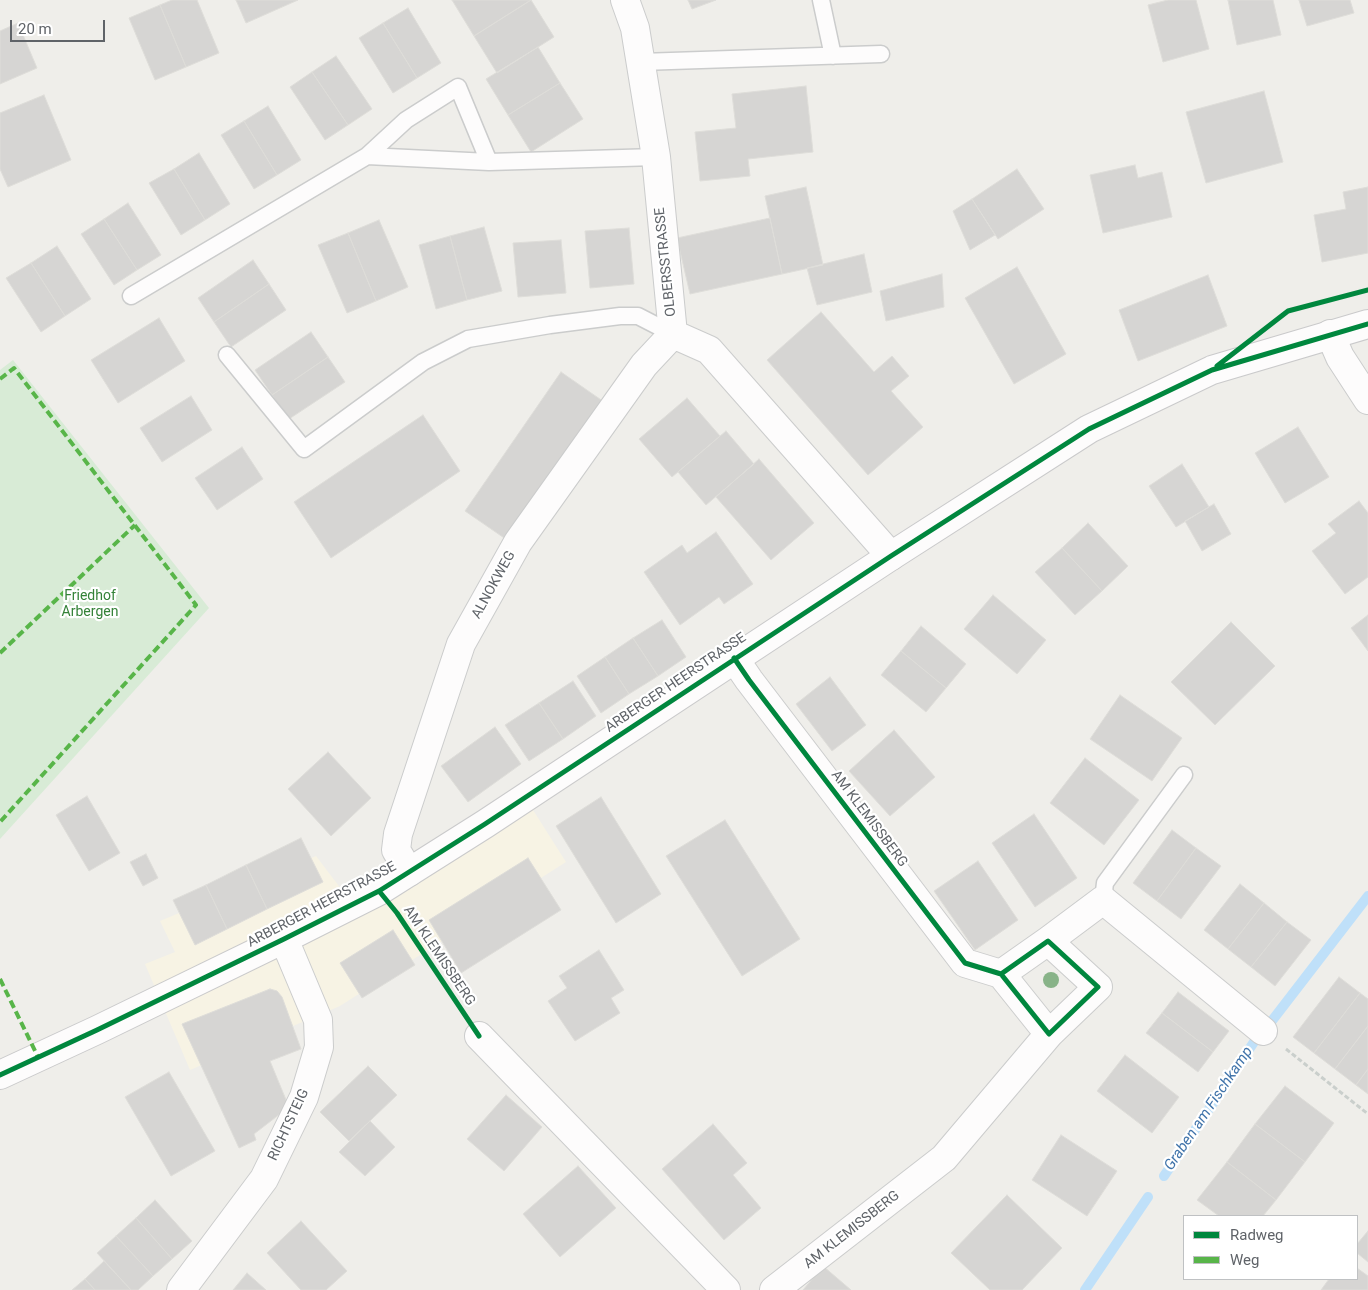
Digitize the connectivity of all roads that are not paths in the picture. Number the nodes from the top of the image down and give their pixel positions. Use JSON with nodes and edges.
{"nodes":[{"id":1,"x":625,"y":0,"type":"edge"},
{"id":2,"x":821,"y":0,"type":"edge"},
{"id":3,"x":881,"y":54,"type":"dead end"},
{"id":4,"x":834,"y":56,"type":"junction"},
{"id":5,"x":641,"y":62,"type":"junction"},
{"id":6,"x":367,"y":156,"type":"junction"},
{"id":7,"x":656,"y":157,"type":"junction"},
{"id":8,"x":489,"y":162,"type":"junction"},
{"id":9,"x":131,"y":296,"type":"dead end"},
{"id":10,"x":1368,"y":324,"type":"edge"},
{"id":11,"x":673,"y":334,"type":"junction"},
{"id":12,"x":1330,"y":334,"type":"junction"},
{"id":13,"x":227,"y":355,"type":"dead end"},
{"id":14,"x":1368,"y":400,"type":"edge"},
{"id":15,"x":891,"y":556,"type":"junction"},
{"id":16,"x":734,"y":658,"type":"junction"},
{"id":17,"x":1184,"y":775,"type":"dead end"},
{"id":18,"x":409,"y":872,"type":"junction"},
{"id":19,"x":1103,"y":900,"type":"junction"},
{"id":20,"x":284,"y":939,"type":"junction"},
{"id":21,"x":1048,"y":941,"type":"junction"},
{"id":22,"x":1000,"y":974,"type":"junction"},
{"id":23,"x":1263,"y":1031,"type":"road end"},
{"id":24,"x":1049,"y":1034,"type":"junction"},
{"id":25,"x":478,"y":1036,"type":"dead end"},
{"id":26,"x":0,"y":1074,"type":"edge"},
{"id":27,"x":181,"y":1290,"type":"edge"},
{"id":28,"x":726,"y":1290,"type":"edge"},
{"id":29,"x":774,"y":1290,"type":"edge"}],
"edges":[{"from":1,"to":5,"type":"street","name":"OLBERSSTRASSE"},
{"from":2,"to":4,"type":"lane"},
{"from":3,"to":4,"type":"lane"},
{"from":4,"to":5,"type":"lane"},
{"from":5,"to":7,"type":"street","name":"OLBERSSTRASSE"},
{"from":6,"to":8,"type":"lane"},
{"from":6,"to":8,"type":"lane"},
{"from":6,"to":9,"type":"lane"},
{"from":7,"to":8,"type":"lane"},
{"from":7,"to":11,"type":"street","name":"OLBERSSTRASSE"},
{"from":10,"to":12,"type":"street","name":"ARBERGER HEERSTRASSE"},
{"from":11,"to":13,"type":"lane"},
{"from":11,"to":15,"type":"street","name":"OLBERSSTRASSE"},
{"from":11,"to":18,"type":"street","name":"ALNOKWEG"},
{"from":12,"to":14,"type":"street"},
{"from":12,"to":15,"type":"street","name":"ARBERGER HEERSTRASSE"},
{"from":15,"to":16,"type":"street","name":"ARBERGER HEERSTRASSE"},
{"from":16,"to":18,"type":"street","name":"ARBERGER HEERSTRASSE"},
{"from":16,"to":22,"type":"street","name":"AM KLEMISSBERG"},
{"from":17,"to":19,"type":"lane"},
{"from":18,"to":20,"type":"street","name":"ARBERGER HEERSTRASSE"},
{"from":19,"to":21,"type":"street"},
{"from":19,"to":23,"type":"street"},
{"from":20,"to":26,"type":"street","name":"ARBERGER HEERSTRASSE"},
{"from":20,"to":27,"type":"street","name":"RICHTSTEIG"},
{"from":21,"to":22,"type":"street"},
{"from":21,"to":24,"type":"street","name":"AM KLEMISSBERG"},
{"from":22,"to":24,"type":"street"},
{"from":24,"to":29,"type":"street","name":"AM KLEMISSBERG"},
{"from":25,"to":28,"type":"street"}]}
